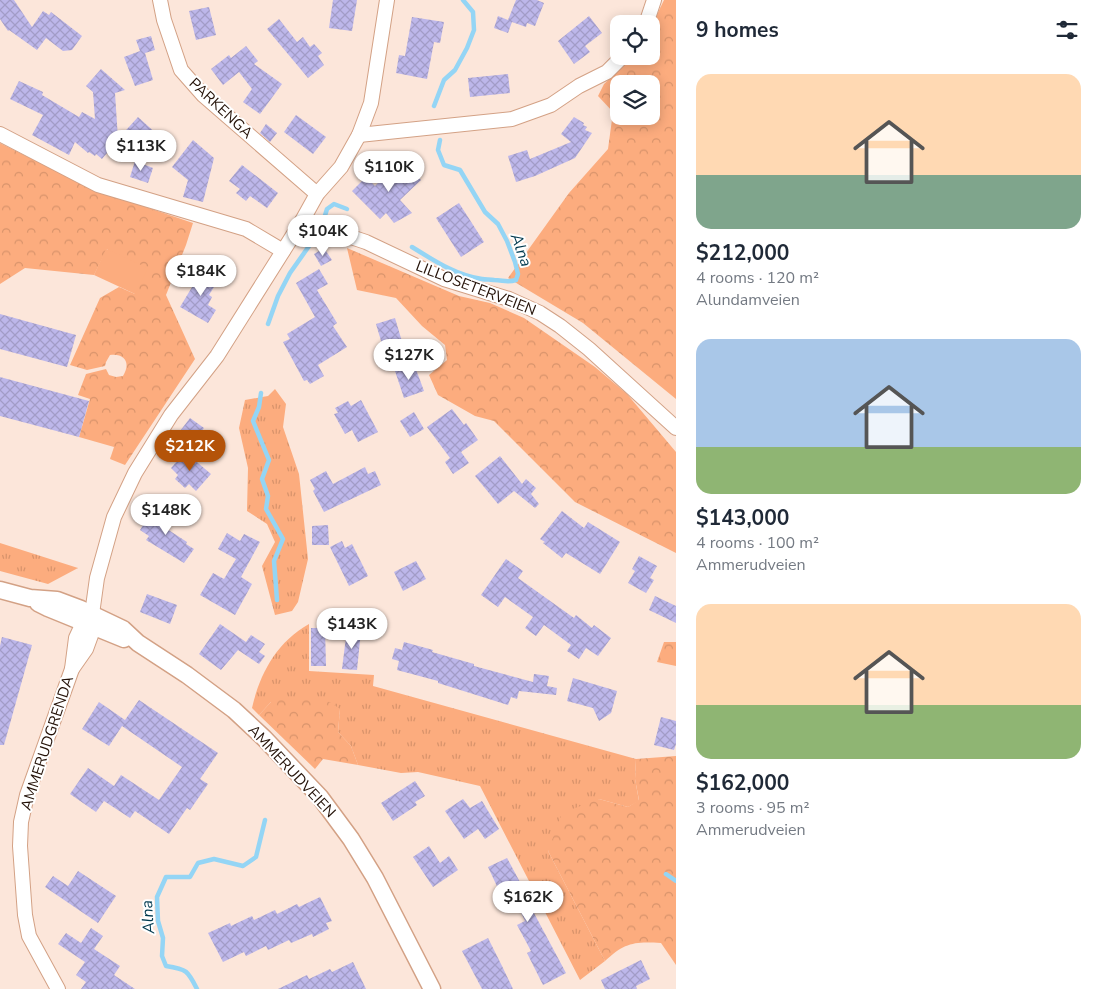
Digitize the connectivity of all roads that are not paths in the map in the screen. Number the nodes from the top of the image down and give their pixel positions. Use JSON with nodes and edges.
{"nodes":[{"id":1,"x":160,"y":0,"type":"edge"},
{"id":2,"x":386,"y":0,"type":"edge"},
{"id":3,"x":654,"y":0,"type":"edge"},
{"id":4,"x":649,"y":15,"type":"edge"},
{"id":5,"x":614,"y":65,"type":"edge"},
{"id":6,"x":0,"y":134,"type":"edge"},
{"id":7,"x":358,"y":135,"type":"junction"},
{"id":8,"x":317,"y":194,"type":"junction"},
{"id":9,"x":302,"y":221,"type":"junction"},
{"id":10,"x":283,"y":251,"type":"junction"},
{"id":11,"x":676,"y":428,"type":"edge"},
{"id":12,"x":0,"y":590,"type":"edge"},
{"id":13,"x":90,"y":621,"type":"junction"},
{"id":14,"x":58,"y":989,"type":"edge"},
{"id":15,"x":432,"y":989,"type":"edge"}],
"edges":[{"from":1,"to":8,"type":"street","name":"PARKENGA"},
{"from":2,"to":7,"type":"street","name":"AMMERUDGRENDA"},
{"from":3,"to":4,"type":"street"},
{"from":5,"to":7,"type":"street"},
{"from":6,"to":10,"type":"street"},
{"from":7,"to":8,"type":"street","name":"AMMERUDGRENDA"},
{"from":8,"to":9,"type":"street","name":"AMMERUDGRENDA"},
{"from":9,"to":10,"type":"street","name":"AMMERUDGRENDA"},
{"from":9,"to":11,"type":"street","name":"LILLOSETERVEIEN"},
{"from":10,"to":13,"type":"street","name":"AMMERUDGRENDA"},
{"from":12,"to":13,"type":"street","name":"AMMERUDVEIEN"},
{"from":13,"to":14,"type":"street","name":"AMMERUDGRENDA"},
{"from":13,"to":15,"type":"street","name":"AMMERUDVEIEN"}]}
